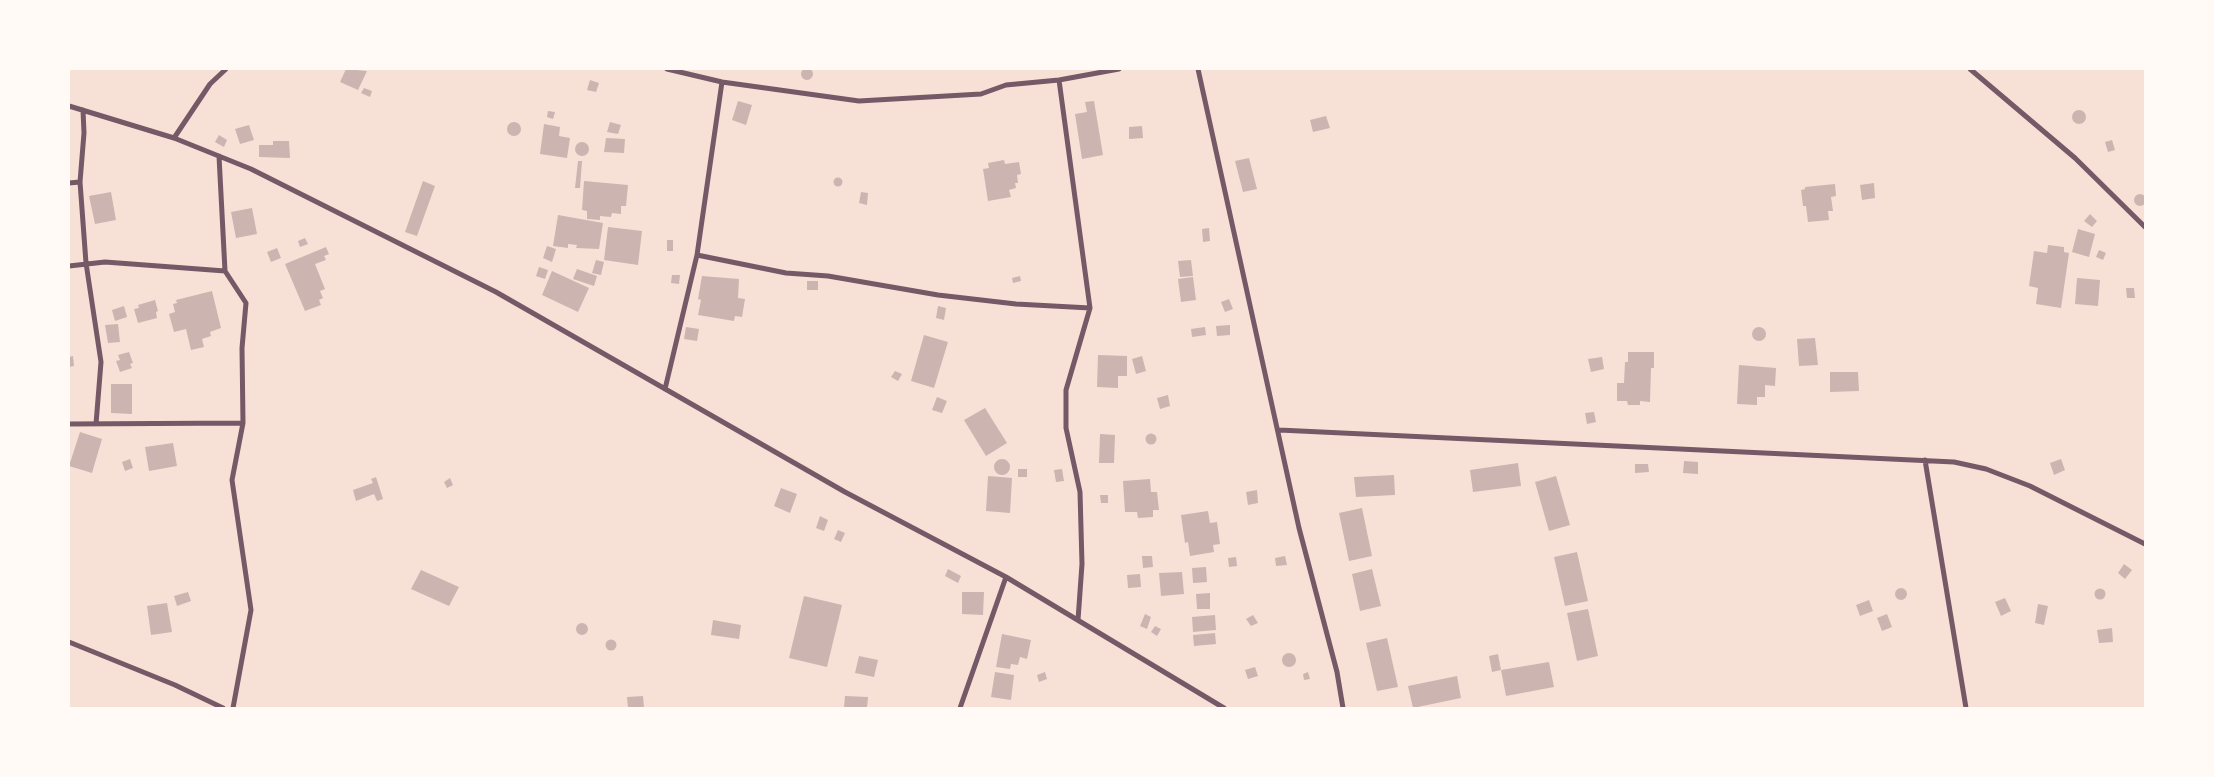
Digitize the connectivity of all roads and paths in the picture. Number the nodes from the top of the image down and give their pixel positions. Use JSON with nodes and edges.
{"nodes":[{"id":1,"x":226,"y":69,"type":"edge"},
{"id":2,"x":668,"y":69,"type":"edge"},
{"id":3,"x":1119,"y":69,"type":"edge"},
{"id":4,"x":1198,"y":69,"type":"edge"},
{"id":5,"x":1970,"y":69,"type":"edge"},
{"id":6,"x":1059,"y":80,"type":"junction"},
{"id":7,"x":722,"y":82,"type":"junction"},
{"id":8,"x":69,"y":106,"type":"edge"},
{"id":9,"x":83,"y":110,"type":"junction"},
{"id":10,"x":174,"y":138,"type":"junction"},
{"id":11,"x":219,"y":156,"type":"junction"},
{"id":12,"x":80,"y":182,"type":"junction"},
{"id":13,"x":69,"y":183,"type":"edge"},
{"id":14,"x":2145,"y":227,"type":"edge"},
{"id":15,"x":698,"y":255,"type":"junction"},
{"id":16,"x":86,"y":263,"type":"junction"},
{"id":17,"x":69,"y":266,"type":"edge"},
{"id":18,"x":225,"y":271,"type":"junction"},
{"id":19,"x":1090,"y":308,"type":"junction"},
{"id":20,"x":665,"y":389,"type":"junction"},
{"id":21,"x":69,"y":424,"type":"edge"},
{"id":22,"x":96,"y":424,"type":"junction"},
{"id":23,"x":243,"y":424,"type":"junction"},
{"id":24,"x":1278,"y":430,"type":"junction"},
{"id":25,"x":1925,"y":460,"type":"junction"},
{"id":26,"x":2145,"y":544,"type":"edge"},
{"id":27,"x":1006,"y":577,"type":"junction"},
{"id":28,"x":1078,"y":620,"type":"junction"},
{"id":29,"x":69,"y":642,"type":"edge"},
{"id":30,"x":223,"y":708,"type":"edge"},
{"id":31,"x":233,"y":708,"type":"edge"},
{"id":32,"x":960,"y":708,"type":"edge"},
{"id":33,"x":1224,"y":708,"type":"edge"},
{"id":34,"x":1343,"y":708,"type":"edge"},
{"id":35,"x":1966,"y":708,"type":"edge"}],
"edges":[{"from":1,"to":10,"type":"street"},
{"from":2,"to":7,"type":"street"},
{"from":3,"to":6,"type":"street"},
{"from":4,"to":24,"type":"street"},
{"from":5,"to":14,"type":"street"},
{"from":6,"to":7,"type":"street"},
{"from":6,"to":19,"type":"street"},
{"from":7,"to":15,"type":"street"},
{"from":8,"to":9,"type":"street"},
{"from":9,"to":10,"type":"street"},
{"from":9,"to":12,"type":"street"},
{"from":10,"to":11,"type":"street"},
{"from":11,"to":18,"type":"street"},
{"from":11,"to":20,"type":"street"},
{"from":12,"to":13,"type":"street"},
{"from":12,"to":16,"type":"street"},
{"from":15,"to":19,"type":"street"},
{"from":15,"to":20,"type":"street"},
{"from":16,"to":17,"type":"street"},
{"from":16,"to":18,"type":"street"},
{"from":16,"to":22,"type":"street"},
{"from":18,"to":23,"type":"street"},
{"from":19,"to":28,"type":"street"},
{"from":20,"to":27,"type":"street"},
{"from":21,"to":22,"type":"street"},
{"from":22,"to":23,"type":"street"},
{"from":23,"to":31,"type":"street"},
{"from":24,"to":25,"type":"street"},
{"from":24,"to":34,"type":"street"},
{"from":25,"to":26,"type":"street"},
{"from":25,"to":35,"type":"street"},
{"from":27,"to":28,"type":"street"},
{"from":27,"to":32,"type":"street"},
{"from":28,"to":33,"type":"street"},
{"from":29,"to":30,"type":"street"}]}
